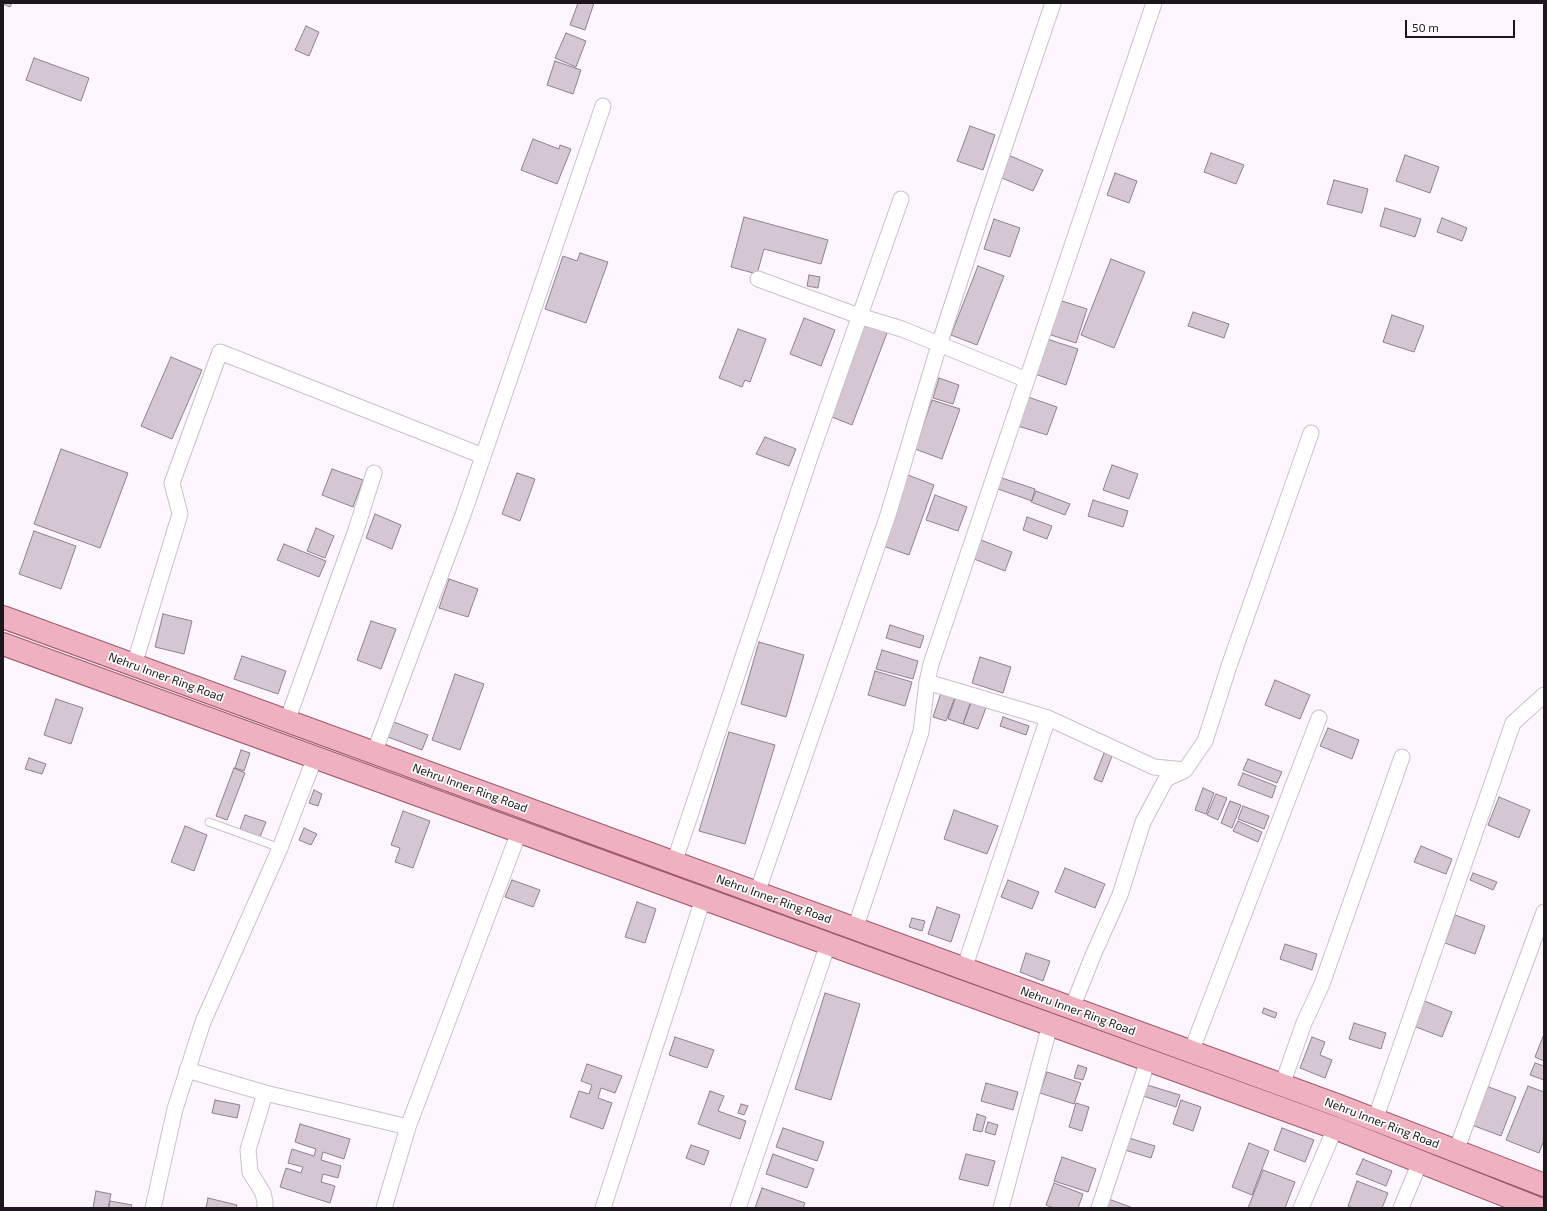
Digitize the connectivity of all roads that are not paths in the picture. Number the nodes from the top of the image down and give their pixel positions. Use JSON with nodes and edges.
{"nodes":[{"id":1,"x":1053,"y":3,"type":"edge"},
{"id":2,"x":1154,"y":3,"type":"edge"},
{"id":3,"x":603,"y":106,"type":"dead end"},
{"id":4,"x":901,"y":199,"type":"dead end"},
{"id":5,"x":758,"y":279,"type":"dead end"},
{"id":6,"x":859,"y":316,"type":"junction"},
{"id":7,"x":939,"y":345,"type":"junction"},
{"id":8,"x":1027,"y":380,"type":"junction"},
{"id":9,"x":1311,"y":433,"type":"dead end"},
{"id":10,"x":483,"y":456,"type":"junction"},
{"id":11,"x":374,"y":473,"type":"dead end"},
{"id":12,"x":3,"y":617,"type":"edge"},
{"id":13,"x":3,"y":644,"type":"edge"},
{"id":14,"x":134,"y":665,"type":"junction"},
{"id":15,"x":927,"y":682,"type":"junction"},
{"id":16,"x":1544,"y":695,"type":"edge"},
{"id":17,"x":1048,"y":718,"type":"junction"},
{"id":18,"x":1319,"y":718,"type":"dead end"},
{"id":19,"x":287,"y":721,"type":"junction"},
{"id":20,"x":374,"y":753,"type":"junction"},
{"id":21,"x":315,"y":757,"type":"junction"},
{"id":22,"x":1402,"y":757,"type":"dead end"},
{"id":23,"x":1185,"y":770,"type":"junction"},
{"id":24,"x":209,"y":822,"type":"dead end"},
{"id":25,"x":519,"y":832,"type":"junction"},
{"id":26,"x":280,"y":848,"type":"junction"},
{"id":27,"x":674,"y":863,"type":"junction"},
{"id":28,"x":757,"y":893,"type":"junction"},
{"id":29,"x":703,"y":899,"type":"junction"},
{"id":30,"x":1544,"y":912,"type":"edge"},
{"id":31,"x":855,"y":929,"type":"junction"},
{"id":32,"x":828,"y":944,"type":"junction"},
{"id":33,"x":964,"y":969,"type":"junction"},
{"id":34,"x":1072,"y":1008,"type":"junction"},
{"id":35,"x":1050,"y":1025,"type":"junction"},
{"id":36,"x":1191,"y":1052,"type":"junction"},
{"id":37,"x":1148,"y":1060,"type":"junction"},
{"id":38,"x":187,"y":1070,"type":"junction"},
{"id":39,"x":1282,"y":1085,"type":"junction"},
{"id":40,"x":265,"y":1093,"type":"junction"},
{"id":41,"x":1375,"y":1120,"type":"junction"},
{"id":42,"x":408,"y":1128,"type":"junction"},
{"id":43,"x":1335,"y":1128,"type":"junction"},
{"id":44,"x":1456,"y":1151,"type":"junction"},
{"id":45,"x":1420,"y":1162,"type":"junction"},
{"id":46,"x":1544,"y":1185,"type":"edge"},
{"id":47,"x":153,"y":1208,"type":"edge"},
{"id":48,"x":265,"y":1208,"type":"edge"},
{"id":49,"x":384,"y":1208,"type":"edge"},
{"id":50,"x":603,"y":1208,"type":"edge"},
{"id":51,"x":738,"y":1208,"type":"edge"},
{"id":52,"x":1001,"y":1208,"type":"edge"},
{"id":53,"x":1099,"y":1208,"type":"edge"},
{"id":54,"x":1301,"y":1208,"type":"edge"},
{"id":55,"x":1401,"y":1208,"type":"edge"},
{"id":56,"x":1537,"y":1208,"type":"edge"}],
"edges":[{"from":1,"to":7,"type":"street"},
{"from":2,"to":8,"type":"street"},
{"from":3,"to":10,"type":"street"},
{"from":4,"to":6,"type":"street"},
{"from":5,"to":6,"type":"street"},
{"from":6,"to":7,"type":"street"},
{"from":6,"to":27,"type":"street"},
{"from":7,"to":8,"type":"street"},
{"from":7,"to":28,"type":"street"},
{"from":8,"to":15,"type":"street"},
{"from":9,"to":23,"type":"street"},
{"from":10,"to":14,"type":"street"},
{"from":10,"to":20,"type":"street"},
{"from":11,"to":19,"type":"street"},
{"from":12,"to":14,"type":"main road","name":"Nehru Inner Ring Road"},
{"from":13,"to":21,"type":"main road"},
{"from":14,"to":19,"type":"main road","name":"Nehru Inner Ring Road"},
{"from":15,"to":17,"type":"street"},
{"from":15,"to":31,"type":"street"},
{"from":16,"to":41,"type":"street"},
{"from":17,"to":23,"type":"street"},
{"from":17,"to":33,"type":"street"},
{"from":18,"to":36,"type":"street"},
{"from":19,"to":20,"type":"main road","name":"Nehru Inner Ring Road"},
{"from":20,"to":27,"type":"main road","name":"Nehru Inner Ring Road"},
{"from":21,"to":25,"type":"main road"},
{"from":21,"to":26,"type":"street"},
{"from":22,"to":39,"type":"street"},
{"from":23,"to":34,"type":"street"},
{"from":24,"to":26,"type":"lane"},
{"from":25,"to":29,"type":"main road"},
{"from":25,"to":42,"type":"street"},
{"from":26,"to":38,"type":"street"},
{"from":27,"to":28,"type":"main road","name":"Nehru Inner Ring Road"},
{"from":28,"to":31,"type":"main road","name":"Nehru Inner Ring Road"},
{"from":29,"to":32,"type":"main road"},
{"from":29,"to":50,"type":"street"},
{"from":30,"to":44,"type":"street"},
{"from":31,"to":33,"type":"main road","name":"Nehru Inner Ring Road"},
{"from":32,"to":35,"type":"main road"},
{"from":32,"to":51,"type":"street"},
{"from":33,"to":34,"type":"main road","name":"Nehru Inner Ring Road"},
{"from":34,"to":36,"type":"main road","name":"Nehru Inner Ring Road"},
{"from":35,"to":37,"type":"main road"},
{"from":35,"to":52,"type":"street"},
{"from":36,"to":39,"type":"main road","name":"Nehru Inner Ring Road"},
{"from":37,"to":43,"type":"main road"},
{"from":37,"to":53,"type":"street"},
{"from":38,"to":40,"type":"street"},
{"from":38,"to":47,"type":"street"},
{"from":39,"to":41,"type":"main road","name":"Nehru Inner Ring Road"},
{"from":40,"to":42,"type":"street"},
{"from":40,"to":48,"type":"street"},
{"from":41,"to":44,"type":"main road","name":"Nehru Inner Ring Road"},
{"from":42,"to":49,"type":"street"},
{"from":43,"to":45,"type":"main road"},
{"from":43,"to":54,"type":"street"},
{"from":44,"to":46,"type":"main road","name":"Nehru Inner Ring Road"},
{"from":45,"to":55,"type":"street"},
{"from":45,"to":56,"type":"main road"}]}
